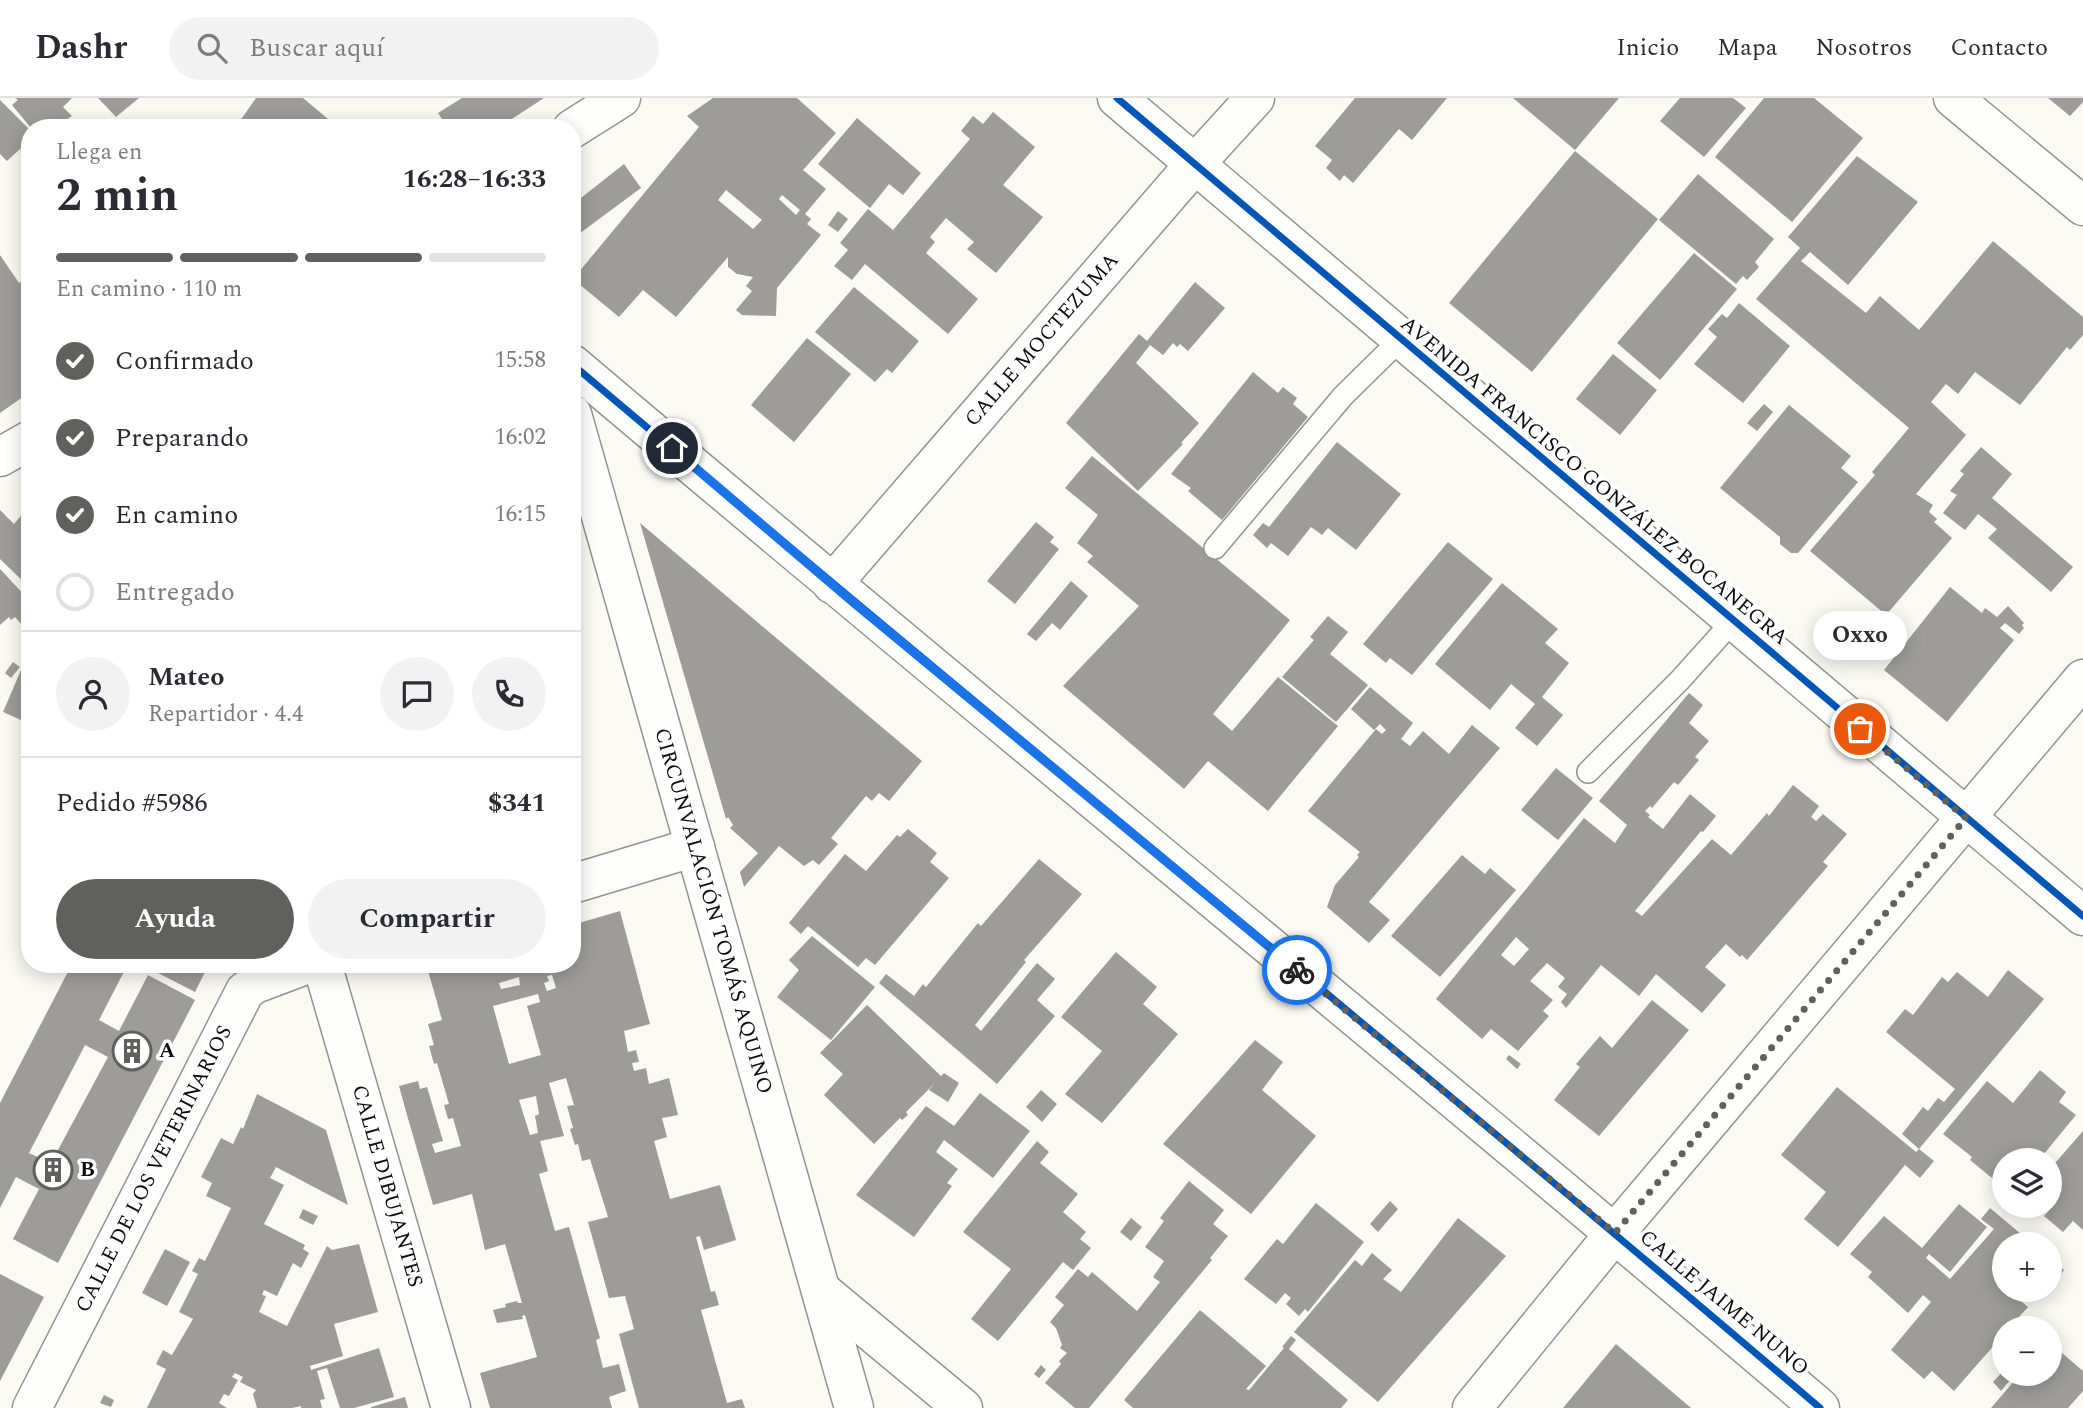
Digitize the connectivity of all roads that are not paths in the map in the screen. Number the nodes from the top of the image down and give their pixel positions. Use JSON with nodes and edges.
{"nodes":[{"id":1,"x":621,"y":98,"type":"edge"},
{"id":2,"x":1117,"y":98,"type":"edge"},
{"id":3,"x":1255,"y":98,"type":"edge"},
{"id":4,"x":1953,"y":98,"type":"edge"},
{"id":5,"x":581,"y":123,"type":"edge"},
{"id":6,"x":1194,"y":165,"type":"junction"},
{"id":7,"x":2083,"y":206,"type":"edge"},
{"id":8,"x":1400,"y":340,"type":"junction"},
{"id":9,"x":581,"y":371,"type":"edge"},
{"id":10,"x":21,"y":445,"type":"edge"},
{"id":11,"x":581,"y":446,"type":"edge"},
{"id":12,"x":0,"y":457,"type":"edge"},
{"id":13,"x":1215,"y":548,"type":"dead end"},
{"id":14,"x":832,"y":584,"type":"junction"},
{"id":15,"x":1733,"y":621,"type":"junction"},
{"id":16,"x":2083,"y":679,"type":"edge"},
{"id":17,"x":1588,"y":772,"type":"dead end"},
{"id":18,"x":1966,"y":818,"type":"junction"},
{"id":19,"x":695,"y":847,"type":"junction"},
{"id":20,"x":581,"y":881,"type":"edge"},
{"id":21,"x":2083,"y":916,"type":"edge"},
{"id":22,"x":284,"y":973,"type":"edge"},
{"id":23,"x":325,"y":973,"type":"edge"},
{"id":24,"x":1615,"y":1233,"type":"junction"},
{"id":25,"x":822,"y":1291,"type":"junction"},
{"id":26,"x":32,"y":1408,"type":"edge"},
{"id":27,"x":451,"y":1408,"type":"edge"},
{"id":28,"x":854,"y":1408,"type":"edge"},
{"id":29,"x":963,"y":1408,"type":"edge"},
{"id":30,"x":1472,"y":1408,"type":"edge"},
{"id":31,"x":1820,"y":1408,"type":"edge"}],
"edges":[{"from":1,"to":5,"type":"street"},
{"from":2,"to":6,"type":"street","name":"AVENIDA FRANCISCO GONZÁLEZ BOCANEGRA"},
{"from":3,"to":6,"type":"street","name":"CALLE MOCTEZUMA"},
{"from":4,"to":7,"type":"street"},
{"from":6,"to":8,"type":"street","name":"AVENIDA FRANCISCO GONZÁLEZ BOCANEGRA"},
{"from":6,"to":14,"type":"street","name":"CALLE MOCTEZUMA"},
{"from":8,"to":13,"type":"lane"},
{"from":8,"to":15,"type":"street","name":"AVENIDA FRANCISCO GONZÁLEZ BOCANEGRA"},
{"from":9,"to":14,"type":"street","name":"CALLE JAIME NUNO"},
{"from":10,"to":12,"type":"street"},
{"from":11,"to":19,"type":"street","name":"CIRCUNVALACIÓN TOMÁS AQUINO"},
{"from":14,"to":24,"type":"street","name":"CALLE JAIME NUNO"},
{"from":15,"to":17,"type":"lane"},
{"from":15,"to":18,"type":"street","name":"AVENIDA FRANCISCO GONZÁLEZ BOCANEGRA"},
{"from":16,"to":18,"type":"street"},
{"from":18,"to":21,"type":"street","name":"AVENIDA FRANCISCO GONZÁLEZ BOCANEGRA"},
{"from":18,"to":24,"type":"street"},
{"from":19,"to":20,"type":"street"},
{"from":19,"to":25,"type":"street","name":"CIRCUNVALACIÓN TOMÁS AQUINO"},
{"from":22,"to":26,"type":"street","name":"CALLE DE LOS VETERINARIOS"},
{"from":23,"to":27,"type":"street","name":"CALLE DIBUJANTES"},
{"from":24,"to":30,"type":"street"},
{"from":24,"to":31,"type":"street","name":"CALLE JAIME NUNO"},
{"from":25,"to":28,"type":"street","name":"CIRCUNVALACIÓN TOMÁS AQUINO"},
{"from":25,"to":29,"type":"street"}]}
